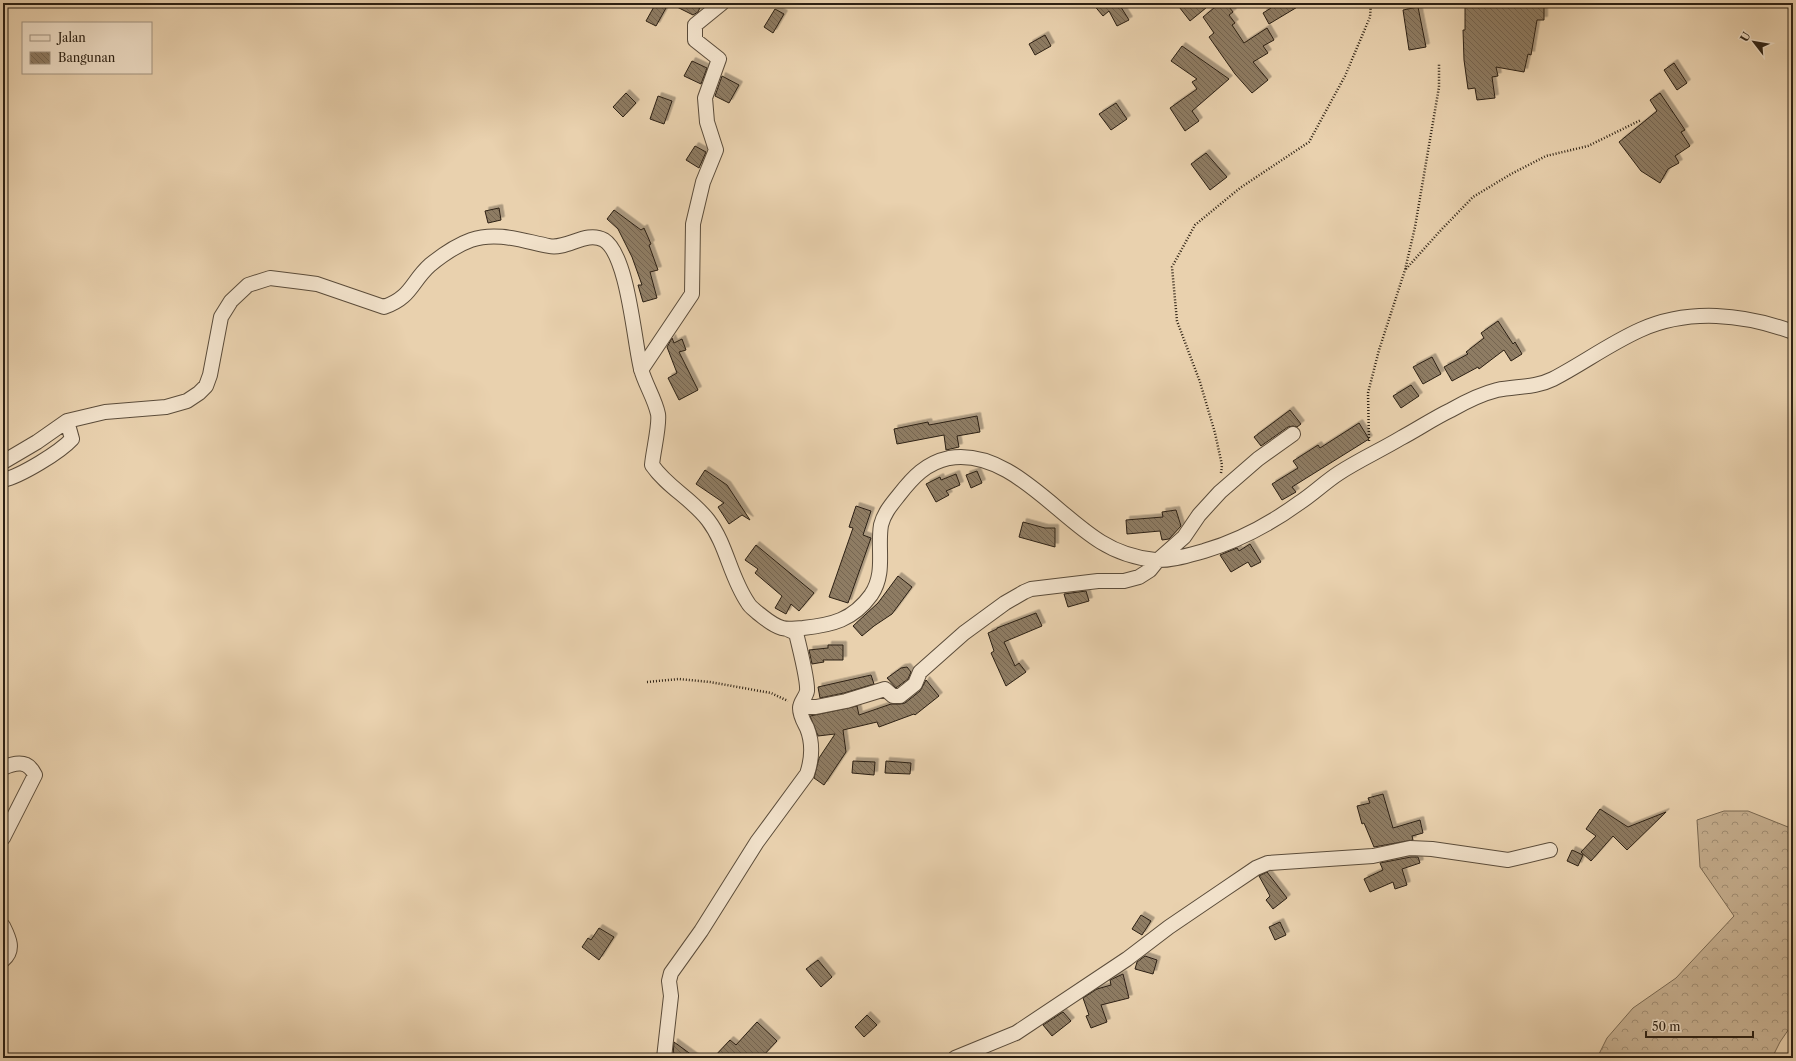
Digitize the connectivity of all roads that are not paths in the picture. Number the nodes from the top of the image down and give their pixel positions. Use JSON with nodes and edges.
{"nodes":[{"id":1,"x":722,"y":3,"type":"edge"},
{"id":2,"x":1793,"y":332,"type":"edge"},
{"id":3,"x":641,"y":370,"type":"junction"},
{"id":4,"x":67,"y":421,"type":"junction"},
{"id":5,"x":1293,"y":434,"type":"dead end"},
{"id":6,"x":3,"y":462,"type":"edge"},
{"id":7,"x":3,"y":480,"type":"edge"},
{"id":8,"x":1158,"y":560,"type":"junction"},
{"id":9,"x":786,"y":629,"type":"junction"},
{"id":10,"x":800,"y":707,"type":"junction"},
{"id":11,"x":3,"y":768,"type":"edge"},
{"id":12,"x":3,"y":838,"type":"edge"},
{"id":13,"x":1550,"y":850,"type":"dead end"},
{"id":14,"x":3,"y":926,"type":"edge"},
{"id":15,"x":3,"y":960,"type":"edge"},
{"id":16,"x":664,"y":1058,"type":"edge"},
{"id":17,"x":955,"y":1058,"type":"edge"}],
"edges":[{"from":1,"to":3,"type":"street"},
{"from":2,"to":8,"type":"street"},
{"from":3,"to":4,"type":"street"},
{"from":3,"to":9,"type":"street"},
{"from":4,"to":6,"type":"street"},
{"from":4,"to":7,"type":"street"},
{"from":5,"to":8,"type":"street"},
{"from":8,"to":9,"type":"street"},
{"from":8,"to":10,"type":"street"},
{"from":9,"to":10,"type":"street"},
{"from":10,"to":16,"type":"street"},
{"from":11,"to":12,"type":"street"},
{"from":13,"to":17,"type":"street"},
{"from":14,"to":15,"type":"street"}]}
